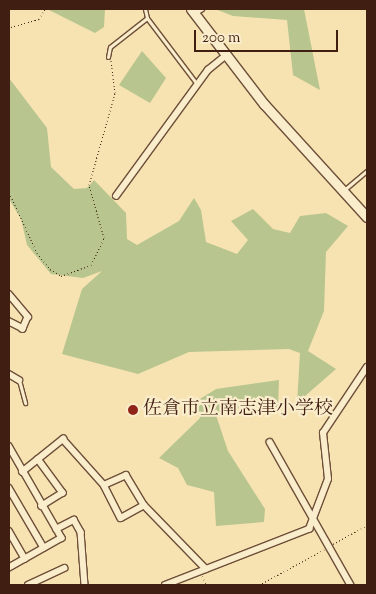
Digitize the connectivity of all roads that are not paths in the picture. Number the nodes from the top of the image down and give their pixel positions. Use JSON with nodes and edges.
{"nodes":[{"id":1,"x":145,"y":9,"type":"edge"},
{"id":2,"x":195,"y":10,"type":"edge"},
{"id":3,"x":147,"y":18,"type":"junction"},
{"id":4,"x":225,"y":56,"type":"junction"},
{"id":5,"x":108,"y":57,"type":"dead end"},
{"id":6,"x":198,"y":84,"type":"junction"},
{"id":7,"x":367,"y":171,"type":"edge"},
{"id":8,"x":344,"y":190,"type":"junction"},
{"id":9,"x":116,"y":196,"type":"dead end"},
{"id":10,"x":367,"y":217,"type":"edge"},
{"id":11,"x":9,"y":294,"type":"edge"},
{"id":12,"x":9,"y":322,"type":"edge"},
{"id":13,"x":367,"y":366,"type":"edge"},
{"id":14,"x":9,"y":374,"type":"edge"},
{"id":15,"x":19,"y":380,"type":"joint"},
{"id":16,"x":25,"y":404,"type":"dead end"},
{"id":17,"x":270,"y":442,"type":"dead end"},
{"id":18,"x":9,"y":450,"type":"edge"},
{"id":19,"x":38,"y":459,"type":"junction"},
{"id":20,"x":22,"y":472,"type":"junction"},
{"id":21,"x":104,"y":485,"type":"junction"},
{"id":22,"x":9,"y":488,"type":"edge"},
{"id":23,"x":144,"y":505,"type":"junction"},
{"id":24,"x":42,"y":506,"type":"junction"},
{"id":25,"x":315,"y":520,"type":"junction"},
{"id":26,"x":56,"y":529,"type":"junction"},
{"id":27,"x":9,"y":531,"type":"edge"},
{"id":28,"x":44,"y":548,"type":"junction"},
{"id":29,"x":25,"y":559,"type":"junction"},
{"id":30,"x":9,"y":568,"type":"edge"},
{"id":31,"x":64,"y":568,"type":"dead end"},
{"id":32,"x":206,"y":569,"type":"junction"},
{"id":33,"x":28,"y":585,"type":"edge"},
{"id":34,"x":85,"y":585,"type":"edge"},
{"id":35,"x":165,"y":585,"type":"edge"},
{"id":36,"x":351,"y":585,"type":"edge"}],
"edges":[{"from":1,"to":3,"type":"lane"},
{"from":2,"to":4,"type":"street"},
{"from":3,"to":5,"type":"lane"},
{"from":3,"to":6,"type":"lane"},
{"from":4,"to":6,"type":"street"},
{"from":4,"to":8,"type":"street"},
{"from":6,"to":9,"type":"street"},
{"from":7,"to":8,"type":"lane"},
{"from":8,"to":10,"type":"street"},
{"from":11,"to":12,"type":"street"},
{"from":13,"to":25,"type":"street"},
{"from":14,"to":15,"type":"street"},
{"from":15,"to":16,"type":"lane"},
{"from":17,"to":25,"type":"street"},
{"from":18,"to":20,"type":"street"},
{"from":19,"to":20,"type":"street"},
{"from":19,"to":21,"type":"street"},
{"from":19,"to":24,"type":"street"},
{"from":20,"to":24,"type":"street"},
{"from":21,"to":23,"type":"street"},
{"from":21,"to":23,"type":"street"},
{"from":22,"to":28,"type":"street"},
{"from":23,"to":32,"type":"street"},
{"from":24,"to":26,"type":"street"},
{"from":25,"to":32,"type":"street"},
{"from":25,"to":36,"type":"street"},
{"from":26,"to":28,"type":"street"},
{"from":26,"to":34,"type":"street"},
{"from":27,"to":29,"type":"street"},
{"from":28,"to":29,"type":"street"},
{"from":29,"to":30,"type":"street"},
{"from":31,"to":33,"type":"street"},
{"from":32,"to":35,"type":"street"}]}
